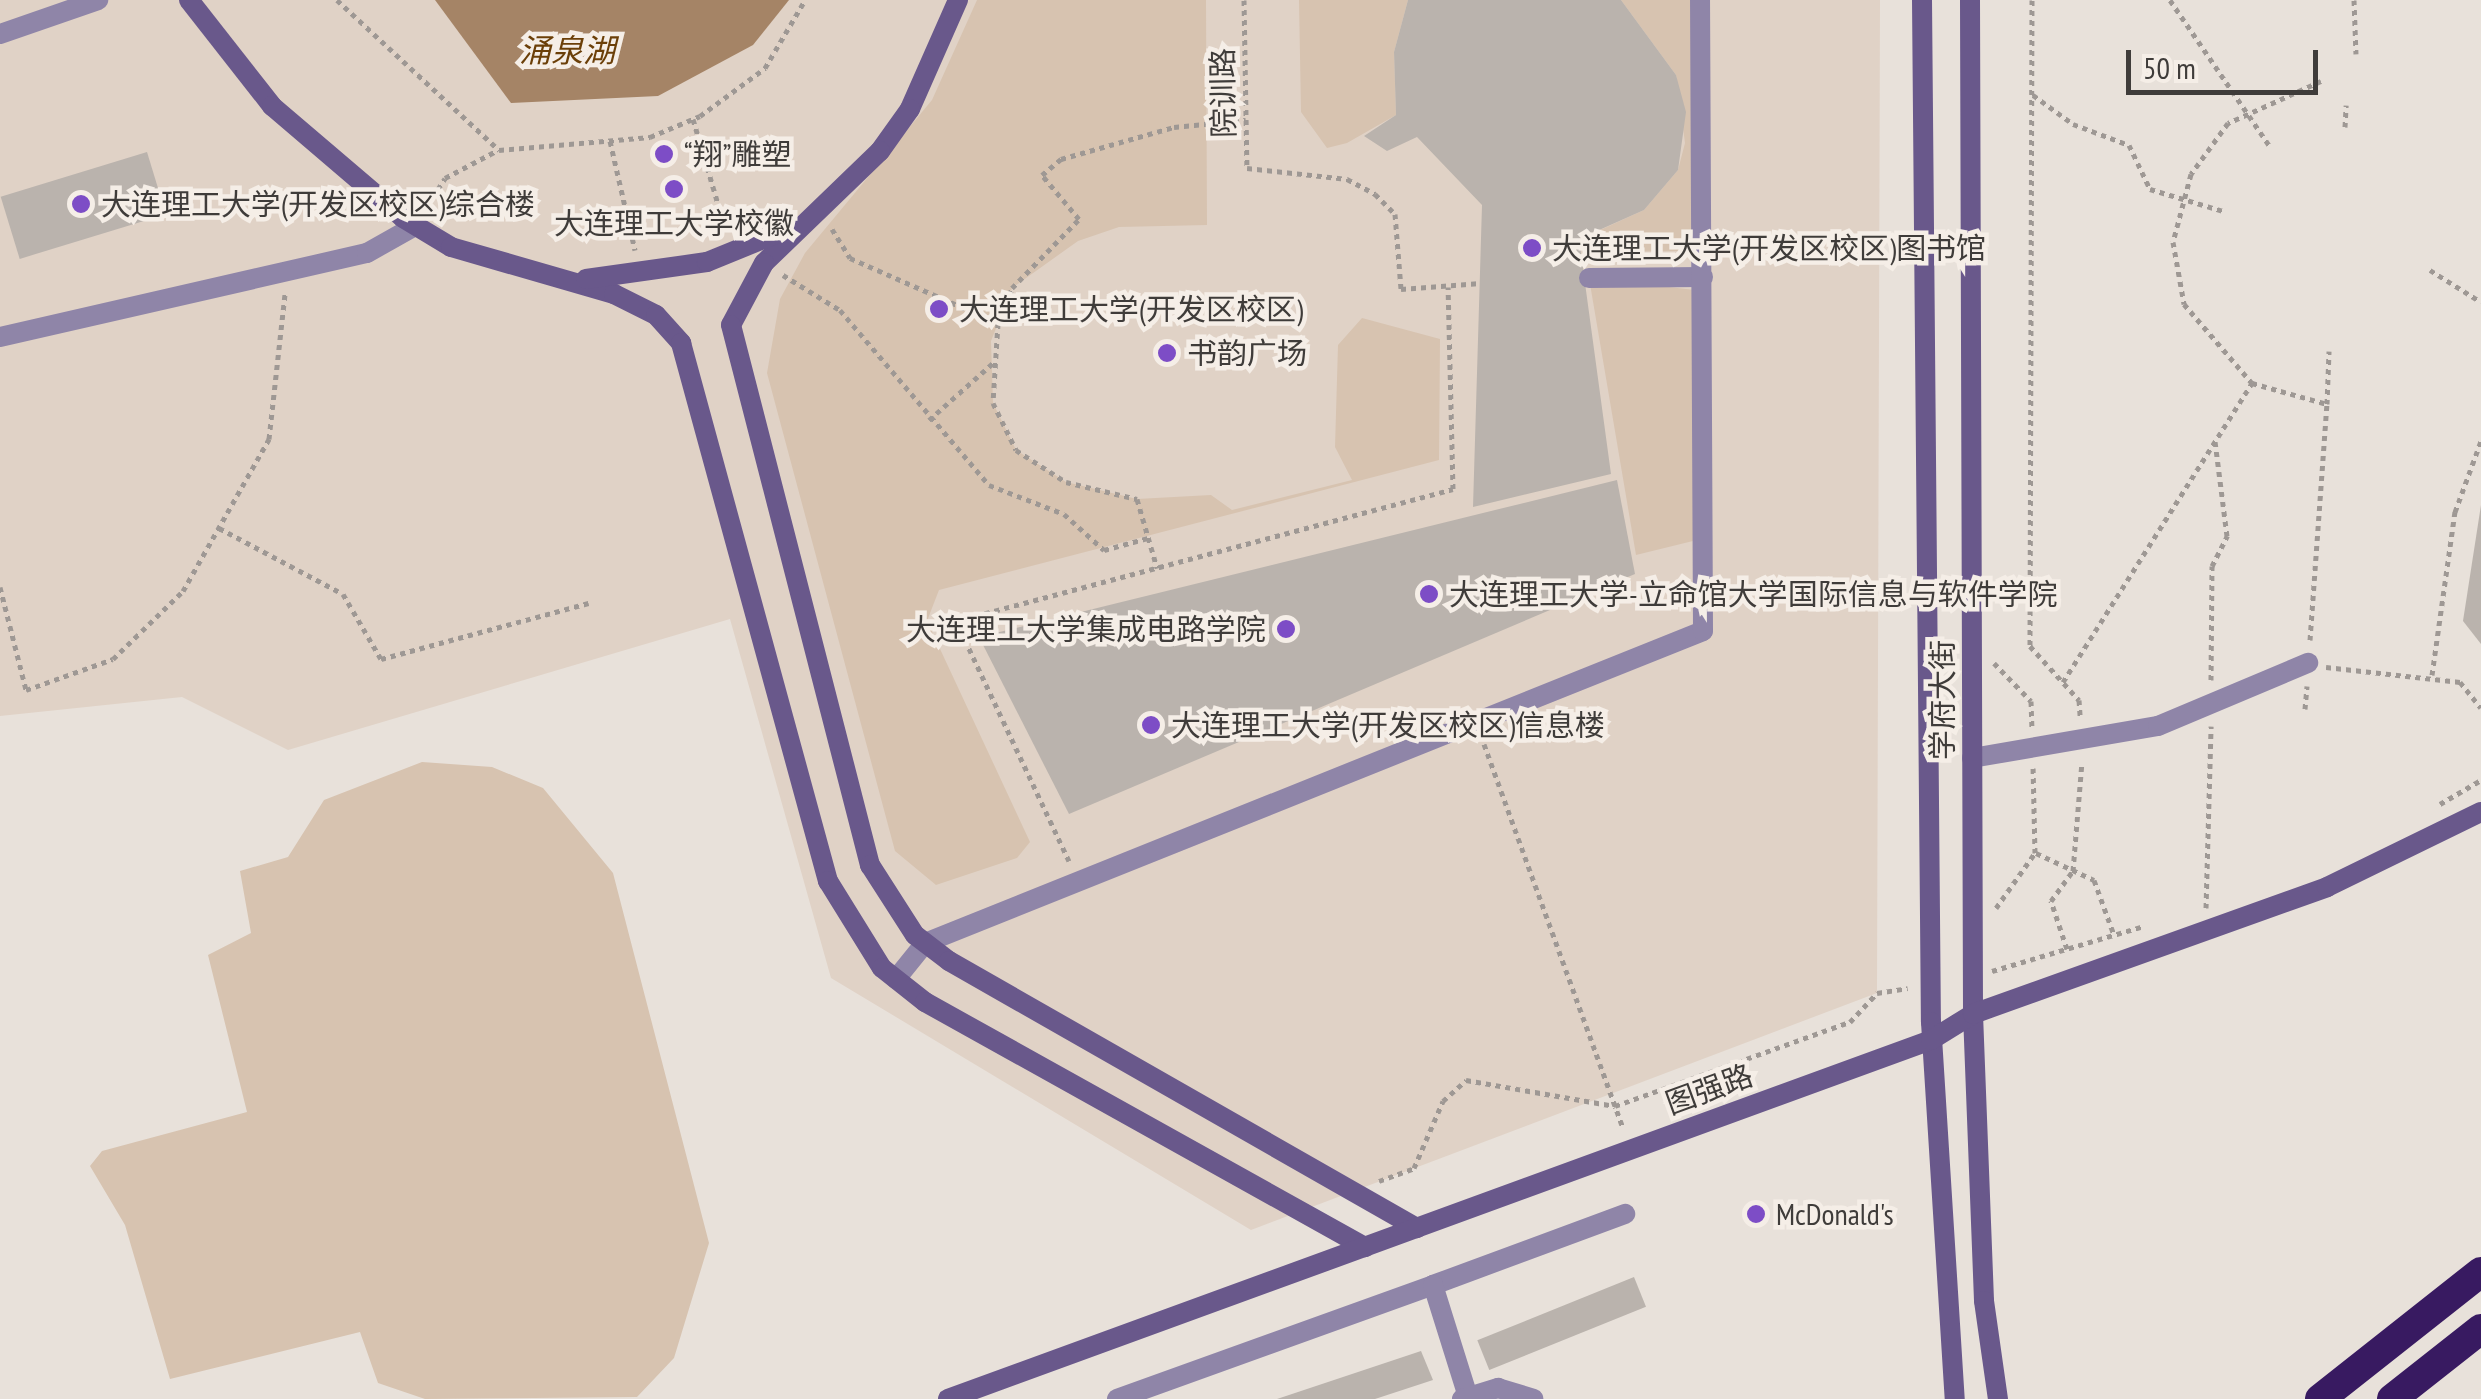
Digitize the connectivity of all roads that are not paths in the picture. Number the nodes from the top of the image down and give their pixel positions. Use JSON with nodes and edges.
{"nodes":[{"id":1,"x":98,"y":0,"type":"edge"},
{"id":2,"x":189,"y":0,"type":"edge"},
{"id":3,"x":958,"y":0,"type":"edge"},
{"id":4,"x":1700,"y":0,"type":"edge"},
{"id":5,"x":1922,"y":0,"type":"edge"},
{"id":6,"x":1970,"y":0,"type":"edge"},
{"id":7,"x":0,"y":34,"type":"edge"},
{"id":8,"x":820,"y":210,"type":"junction"},
{"id":9,"x":415,"y":226,"type":"junction"},
{"id":10,"x":545,"y":274,"type":"junction"},
{"id":11,"x":1702,"y":277,"type":"junction"},
{"id":12,"x":1589,"y":278,"type":"dead end"},
{"id":13,"x":0,"y":337,"type":"edge"},
{"id":14,"x":2308,"y":663,"type":"road end"},
{"id":15,"x":1972,"y":758,"type":"junction"},
{"id":16,"x":2481,"y":812,"type":"edge"},
{"id":17,"x":925,"y":943,"type":"junction"},
{"id":18,"x":896,"y":979,"type":"junction"},
{"id":19,"x":1973,"y":1014,"type":"junction"},
{"id":20,"x":1932,"y":1040,"type":"junction"},
{"id":21,"x":1625,"y":1214,"type":"dead end"},
{"id":22,"x":1417,"y":1228,"type":"junction"},
{"id":23,"x":1365,"y":1246,"type":"junction"},
{"id":24,"x":2481,"y":1272,"type":"edge"},
{"id":25,"x":1433,"y":1284,"type":"junction"},
{"id":26,"x":2481,"y":1329,"type":"edge"},
{"id":27,"x":974,"y":1394,"type":"edge"},
{"id":28,"x":1465,"y":1398,"type":"edge"},
{"id":29,"x":948,"y":1399,"type":"edge"},
{"id":30,"x":1117,"y":1399,"type":"edge"},
{"id":31,"x":1533,"y":1399,"type":"edge"},
{"id":32,"x":1955,"y":1399,"type":"edge"},
{"id":33,"x":1998,"y":1399,"type":"edge"},
{"id":34,"x":2320,"y":1399,"type":"edge"},
{"id":35,"x":2392,"y":1399,"type":"edge"}],
"edges":[{"from":1,"to":7,"type":"street"},
{"from":2,"to":9,"type":"street"},
{"from":3,"to":8,"type":"street"},
{"from":4,"to":11,"type":"street"},
{"from":5,"to":20,"type":"street","name":"学府大街"},
{"from":6,"to":15,"type":"street","name":"学府大街"},
{"from":8,"to":10,"type":"street"},
{"from":8,"to":17,"type":"street"},
{"from":9,"to":10,"type":"street"},
{"from":9,"to":13,"type":"street"},
{"from":10,"to":18,"type":"street"},
{"from":11,"to":12,"type":"street"},
{"from":11,"to":17,"type":"street"},
{"from":14,"to":15,"type":"street"},
{"from":15,"to":19,"type":"street","name":"学府大街"},
{"from":16,"to":19,"type":"street","name":"图强路"},
{"from":17,"to":18,"type":"street"},
{"from":17,"to":22,"type":"street"},
{"from":18,"to":23,"type":"street"},
{"from":19,"to":20,"type":"street","name":"图强路"},
{"from":19,"to":33,"type":"street","name":"学府大街"},
{"from":20,"to":22,"type":"street","name":"图强路"},
{"from":20,"to":32,"type":"street","name":"学府大街"},
{"from":21,"to":25,"type":"street"},
{"from":22,"to":23,"type":"street","name":"图强路"},
{"from":23,"to":27,"type":"street","name":"图强路"},
{"from":24,"to":34,"type":"highway"},
{"from":25,"to":28,"type":"street"},
{"from":25,"to":30,"type":"street"},
{"from":26,"to":35,"type":"highway"},
{"from":27,"to":29,"type":"street","name":"图强路"},
{"from":28,"to":31,"type":"street"}]}
